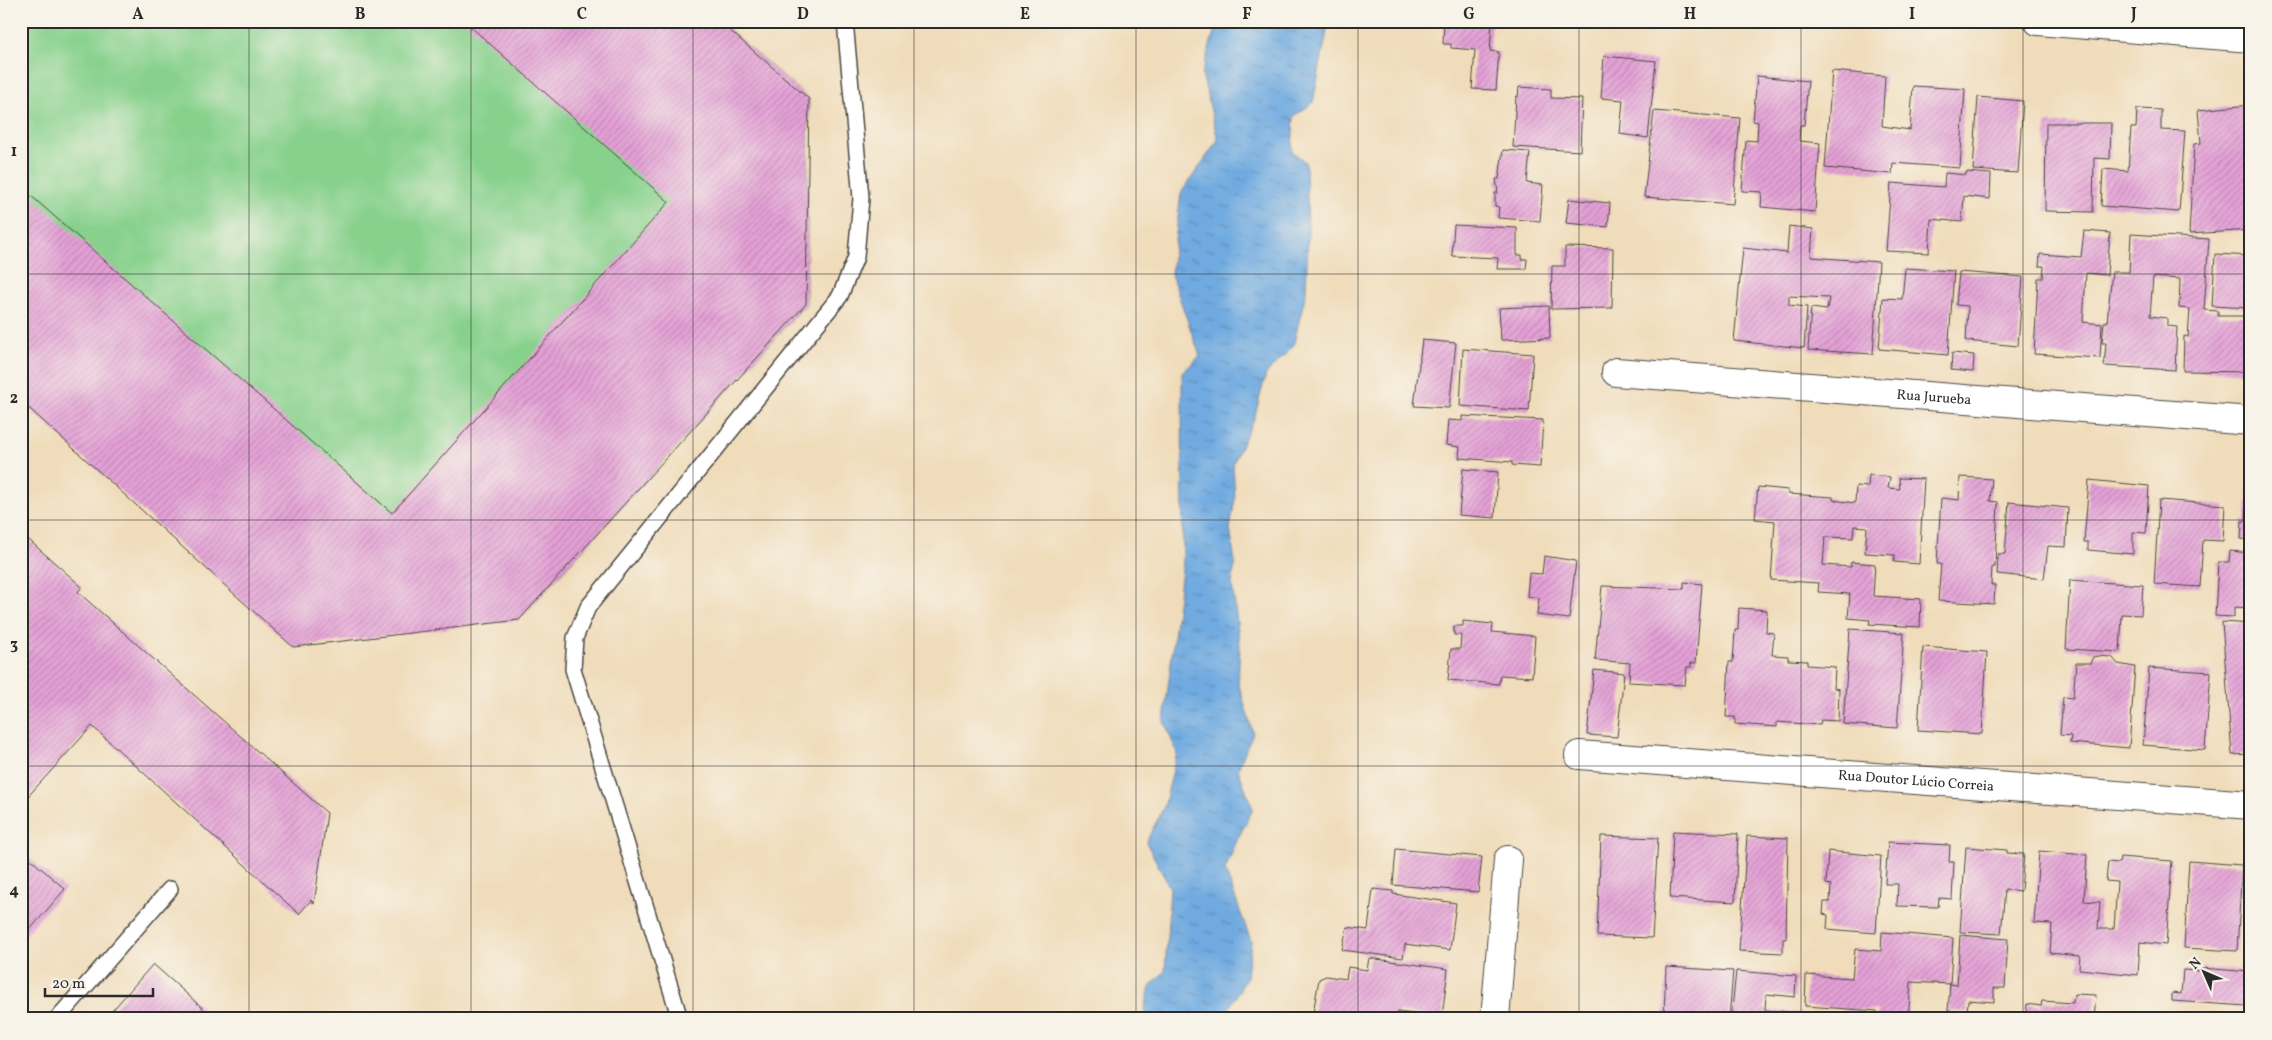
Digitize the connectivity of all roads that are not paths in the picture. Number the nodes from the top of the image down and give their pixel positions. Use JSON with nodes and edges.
{"nodes":[{"id":1,"x":845,"y":21,"type":"edge"},
{"id":2,"x":2038,"y":21,"type":"edge"},
{"id":3,"x":2251,"y":38,"type":"edge"},
{"id":4,"x":1616,"y":372,"type":"dead end"},
{"id":5,"x":2251,"y":421,"type":"edge"},
{"id":6,"x":1579,"y":755,"type":"dead end"},
{"id":7,"x":2251,"y":805,"type":"edge"},
{"id":8,"x":1508,"y":860,"type":"dead end"},
{"id":9,"x":170,"y":889,"type":"dead end"},
{"id":10,"x":57,"y":1019,"type":"edge"},
{"id":11,"x":680,"y":1019,"type":"edge"},
{"id":12,"x":1495,"y":1019,"type":"edge"}],
"edges":[{"from":1,"to":11,"type":"lane"},
{"from":2,"to":3,"type":"street"},
{"from":4,"to":5,"type":"street","name":"Rua Jurueba"},
{"from":6,"to":7,"type":"street","name":"Rua Doutor Lúcio Correia"},
{"from":8,"to":12,"type":"street"},
{"from":9,"to":10,"type":"lane"}]}
